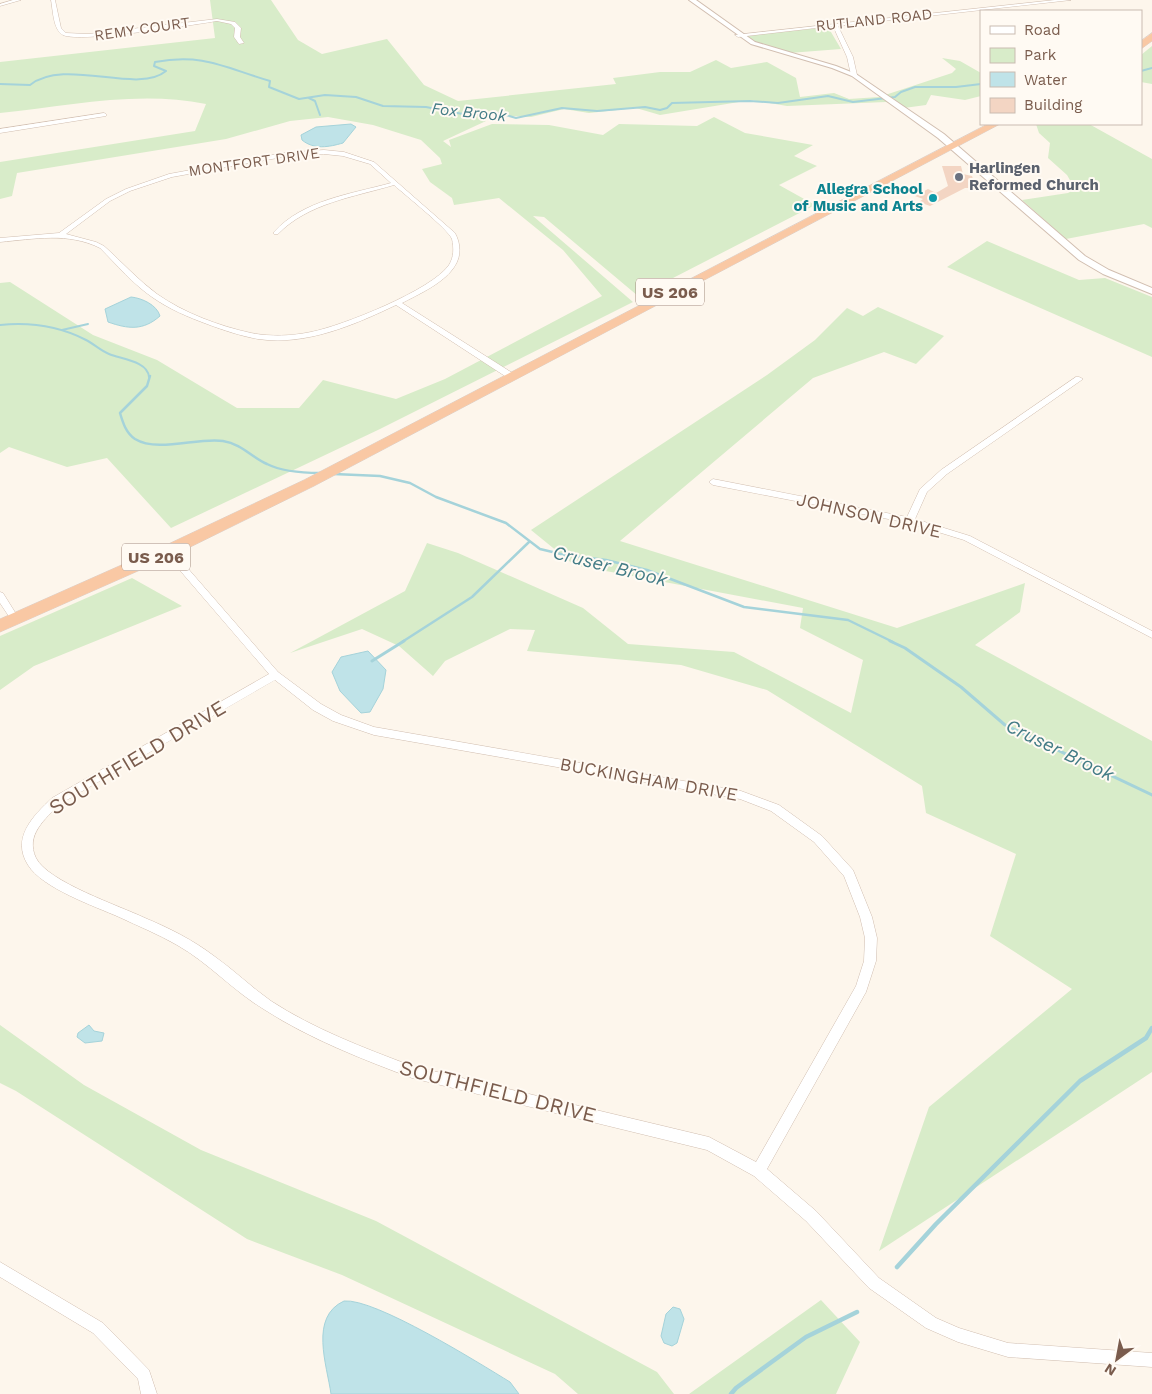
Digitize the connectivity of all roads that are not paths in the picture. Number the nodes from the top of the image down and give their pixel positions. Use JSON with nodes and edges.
{"nodes":[{"id":1,"x":19,"y":0,"type":"edge"},
{"id":2,"x":53,"y":0,"type":"edge"},
{"id":3,"x":692,"y":0,"type":"edge"},
{"id":4,"x":1070,"y":0,"type":"edge"},
{"id":5,"x":0,"y":5,"type":"edge"},
{"id":6,"x":835,"y":25,"type":"junction"},
{"id":7,"x":738,"y":35,"type":"junction"},
{"id":8,"x":1152,"y":36,"type":"edge"},
{"id":9,"x":241,"y":43,"type":"dead end"},
{"id":10,"x":1142,"y":45,"type":"edge"},
{"id":11,"x":854,"y":76,"type":"junction"},
{"id":12,"x":104,"y":115,"type":"dead end"},
{"id":13,"x":993,"y":125,"type":"edge"},
{"id":14,"x":0,"y":131,"type":"edge"},
{"id":15,"x":952,"y":146,"type":"junction"},
{"id":16,"x":396,"y":183,"type":"junction"},
{"id":17,"x":276,"y":233,"type":"dead end"},
{"id":18,"x":61,"y":235,"type":"junction"},
{"id":19,"x":0,"y":240,"type":"edge"},
{"id":20,"x":1152,"y":291,"type":"edge"},
{"id":21,"x":396,"y":302,"type":"junction"},
{"id":22,"x":511,"y":376,"type":"junction"},
{"id":23,"x":1079,"y":379,"type":"dead end"},
{"id":24,"x":713,"y":482,"type":"dead end"},
{"id":25,"x":910,"y":520,"type":"junction"},
{"id":26,"x":168,"y":551,"type":"junction"},
{"id":27,"x":0,"y":595,"type":"edge"},
{"id":28,"x":15,"y":619,"type":"junction"},
{"id":29,"x":0,"y":626,"type":"edge"},
{"id":30,"x":1152,"y":635,"type":"edge"},
{"id":31,"x":275,"y":675,"type":"junction"},
{"id":32,"x":759,"y":1171,"type":"junction"},
{"id":33,"x":0,"y":1270,"type":"edge"},
{"id":34,"x":1152,"y":1360,"type":"edge"},
{"id":35,"x":149,"y":1394,"type":"edge"}],
"edges":[{"from":1,"to":5,"type":"street"},
{"from":2,"to":9,"type":"street","name":"REMY COURT"},
{"from":3,"to":7,"type":"street"},
{"from":4,"to":6,"type":"street","name":"RUTLAND ROAD"},
{"from":6,"to":7,"type":"street","name":"RUTLAND ROAD"},
{"from":6,"to":11,"type":"street"},
{"from":7,"to":11,"type":"street"},
{"from":8,"to":10,"type":"highway"},
{"from":11,"to":15,"type":"street"},
{"from":12,"to":14,"type":"street"},
{"from":13,"to":15,"type":"highway","number":"US 206"},
{"from":15,"to":20,"type":"street"},
{"from":15,"to":22,"type":"highway","number":"US 206"},
{"from":16,"to":17,"type":"street"},
{"from":16,"to":18,"type":"street","name":"MONTFORT DRIVE"},
{"from":16,"to":21,"type":"street","name":"MONTFORT DRIVE"},
{"from":18,"to":19,"type":"street","name":"MONTFORT DRIVE"},
{"from":18,"to":21,"type":"street","name":"MONTFORT DRIVE"},
{"from":21,"to":22,"type":"street"},
{"from":22,"to":26,"type":"highway","number":"US 206"},
{"from":23,"to":25,"type":"street"},
{"from":24,"to":25,"type":"street","name":"JOHNSON DRIVE"},
{"from":25,"to":30,"type":"street","name":"JOHNSON DRIVE"},
{"from":26,"to":28,"type":"highway","number":"US 206"},
{"from":26,"to":31,"type":"street","name":"BUCKINGHAM DRIVE"},
{"from":27,"to":28,"type":"street"},
{"from":28,"to":29,"type":"highway","number":"US 206"},
{"from":31,"to":32,"type":"street","name":"BUCKINGHAM DRIVE"},
{"from":31,"to":32,"type":"street","name":"SOUTHFIELD DRIVE"},
{"from":32,"to":34,"type":"street","name":"SOUTHFIELD DRIVE"},
{"from":33,"to":35,"type":"street"}]}
